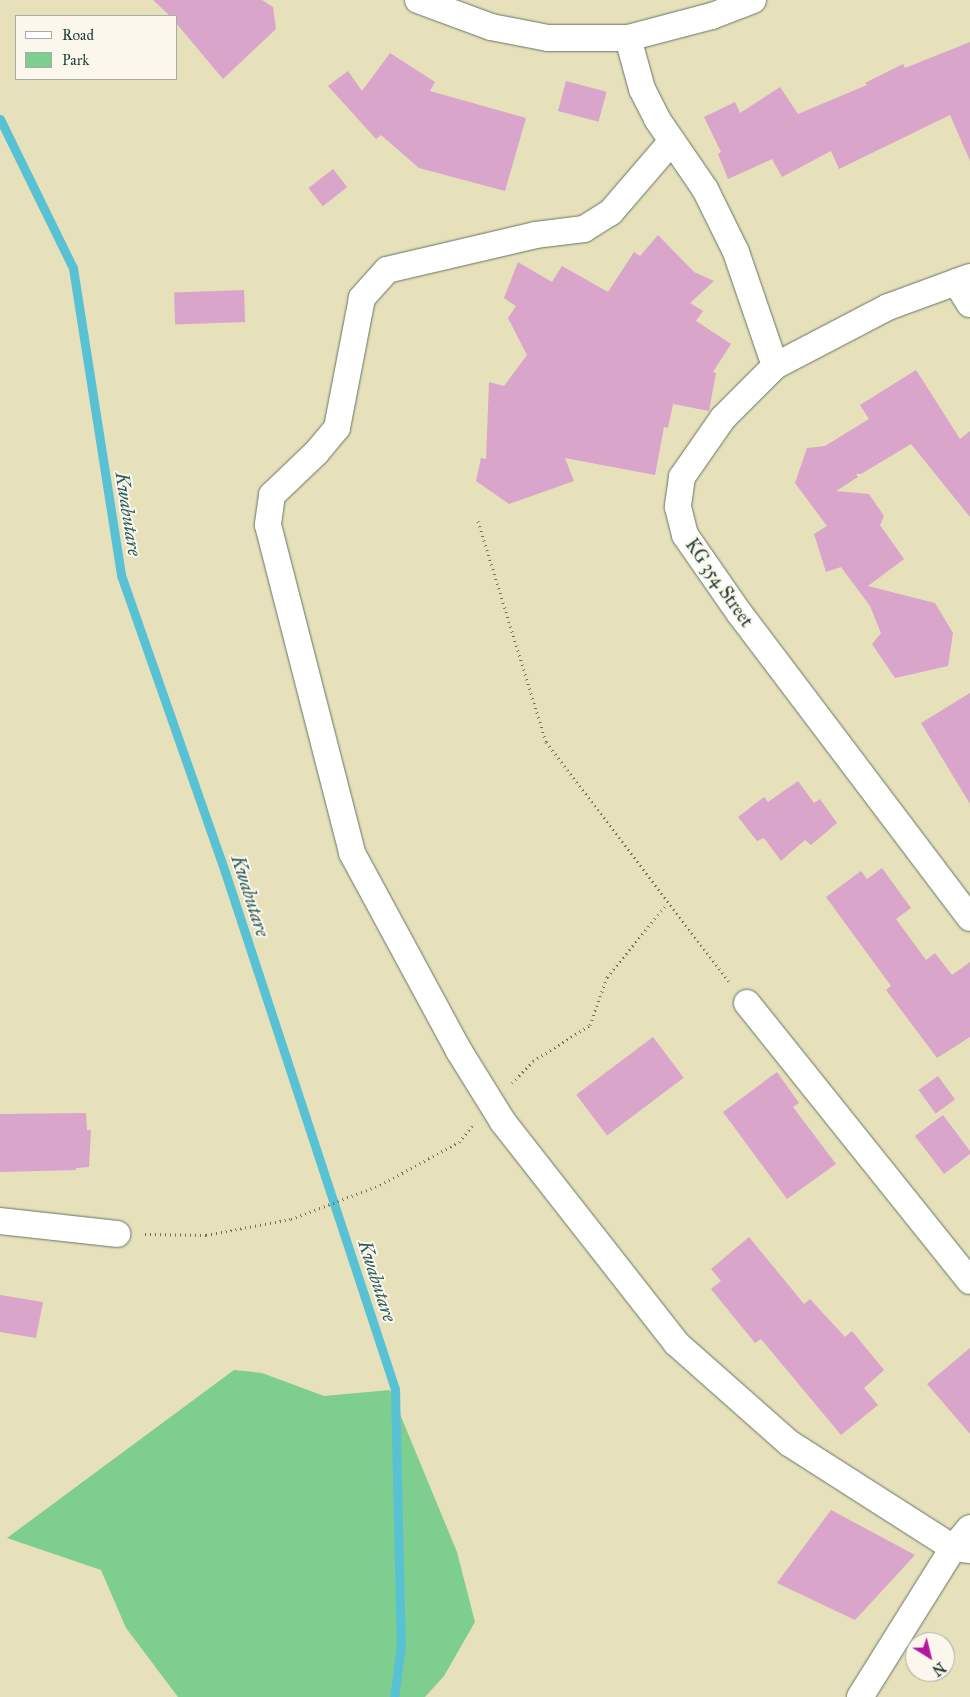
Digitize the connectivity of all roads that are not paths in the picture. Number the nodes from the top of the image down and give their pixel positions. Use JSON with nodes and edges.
{"nodes":[{"id":1,"x":418,"y":0,"type":"edge"},
{"id":2,"x":753,"y":0,"type":"edge"},
{"id":3,"x":628,"y":38,"type":"junction"},
{"id":4,"x":672,"y":141,"type":"junction"},
{"id":5,"x":963,"y":279,"type":"edge"},
{"id":6,"x":970,"y":304,"type":"edge"},
{"id":7,"x":775,"y":366,"type":"junction"},
{"id":8,"x":970,"y":918,"type":"edge"},
{"id":9,"x":747,"y":1003,"type":"road end"},
{"id":10,"x":0,"y":1221,"type":"edge"},
{"id":11,"x":117,"y":1234,"type":"road end"},
{"id":12,"x":970,"y":1281,"type":"edge"},
{"id":13,"x":970,"y":1528,"type":"edge"},
{"id":14,"x":961,"y":1549,"type":"edge"},
{"id":15,"x":860,"y":1697,"type":"edge"}],
"edges":[{"from":1,"to":3,"type":"street"},
{"from":2,"to":3,"type":"street"},
{"from":3,"to":4,"type":"street"},
{"from":4,"to":7,"type":"street"},
{"from":4,"to":14,"type":"street"},
{"from":5,"to":6,"type":"street"},
{"from":5,"to":7,"type":"street","name":"KG 354 Street"},
{"from":7,"to":8,"type":"street","name":"KG 354 Street"},
{"from":9,"to":12,"type":"street"},
{"from":10,"to":11,"type":"street"},
{"from":13,"to":14,"type":"street"},
{"from":14,"to":15,"type":"street"}]}
